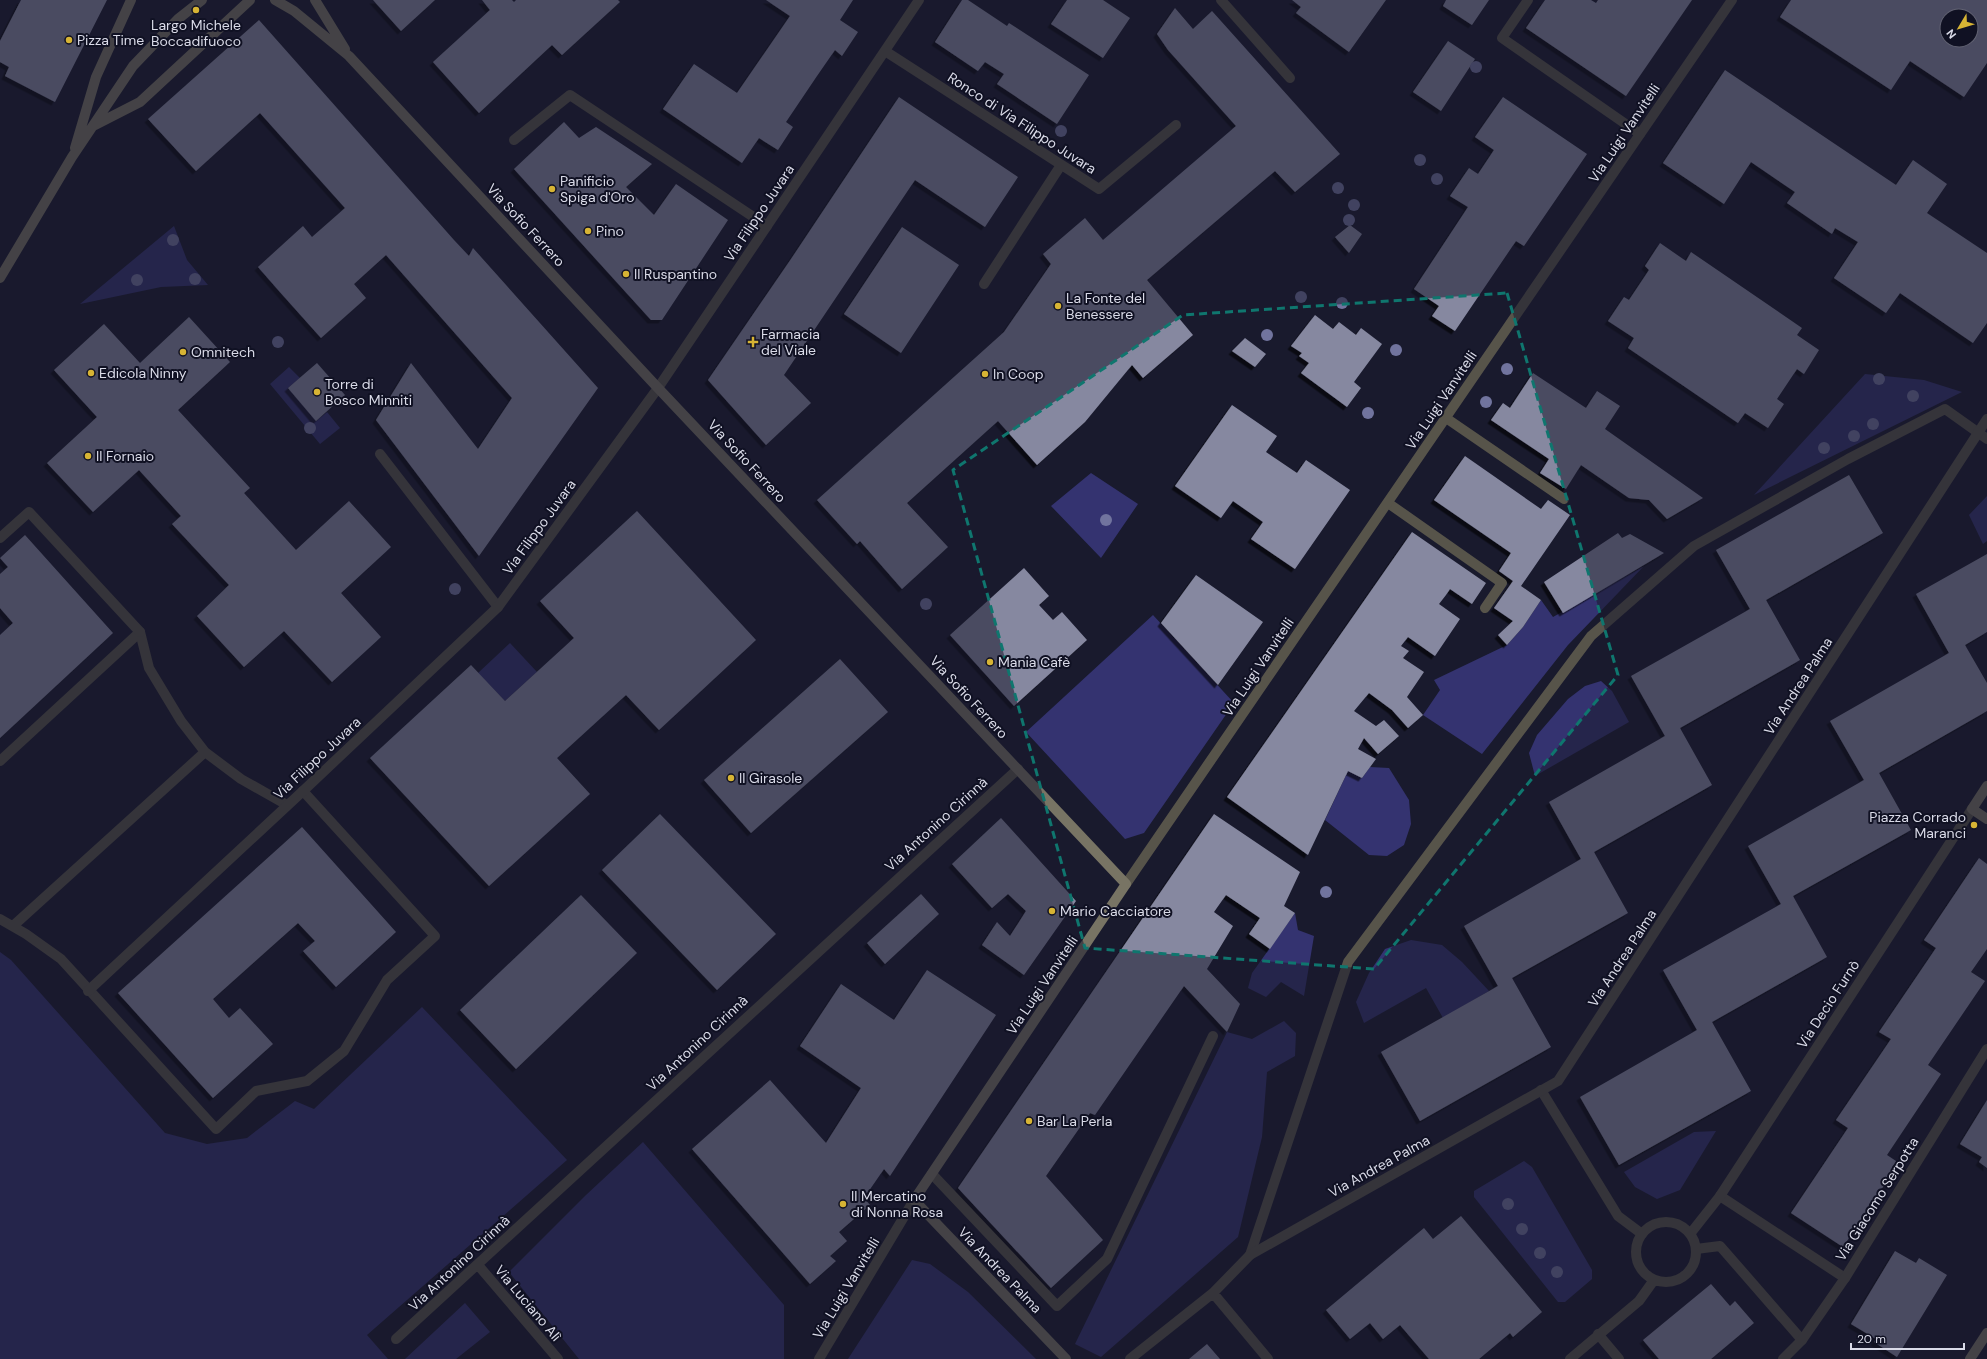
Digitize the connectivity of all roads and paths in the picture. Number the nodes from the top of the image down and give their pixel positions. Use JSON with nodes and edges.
{"nodes":[{"id":1,"x":131,"y":0,"type":"edge"},
{"id":2,"x":202,"y":0,"type":"edge"},
{"id":3,"x":250,"y":0,"type":"edge"},
{"id":4,"x":275,"y":0,"type":"edge"},
{"id":5,"x":315,"y":0,"type":"edge"},
{"id":6,"x":919,"y":0,"type":"edge"},
{"id":7,"x":1221,"y":0,"type":"edge"},
{"id":8,"x":1528,"y":0,"type":"edge"},
{"id":9,"x":1732,"y":0,"type":"edge"},
{"id":10,"x":885,"y":51,"type":"junction"},
{"id":11,"x":349,"y":56,"type":"junction"},
{"id":12,"x":1290,"y":78,"type":"dead end"},
{"id":13,"x":1176,"y":125,"type":"dead end"},
{"id":14,"x":93,"y":126,"type":"junction"},
{"id":15,"x":1640,"y":134,"type":"junction"},
{"id":16,"x":514,"y":140,"type":"dead end"},
{"id":17,"x":72,"y":157,"type":"junction"},
{"id":18,"x":1061,"y":165,"type":"junction"},
{"id":19,"x":767,"y":226,"type":"junction"},
{"id":20,"x":0,"y":278,"type":"edge"},
{"id":21,"x":984,"y":284,"type":"dead end"},
{"id":22,"x":658,"y":388,"type":"junction"},
{"id":23,"x":1446,"y":418,"type":"junction"},
{"id":24,"x":1987,"y":419,"type":"edge"},
{"id":25,"x":1978,"y":432,"type":"junction"},
{"id":26,"x":1987,"y":439,"type":"edge"},
{"id":27,"x":380,"y":454,"type":"dead end"},
{"id":28,"x":1564,"y":499,"type":"dead end"},
{"id":29,"x":1388,"y":503,"type":"junction"},
{"id":30,"x":0,"y":538,"type":"edge"},
{"id":31,"x":498,"y":607,"type":"junction"},
{"id":32,"x":1485,"y":608,"type":"dead end"},
{"id":33,"x":140,"y":632,"type":"junction"},
{"id":34,"x":206,"y":752,"type":"junction"},
{"id":35,"x":0,"y":761,"type":"edge"},
{"id":36,"x":1018,"y":769,"type":"junction"},
{"id":37,"x":1987,"y":786,"type":"edge"},
{"id":38,"x":303,"y":791,"type":"junction"},
{"id":39,"x":287,"y":805,"type":"junction"},
{"id":40,"x":1972,"y":809,"type":"junction"},
{"id":41,"x":1987,"y":819,"type":"edge"},
{"id":42,"x":1126,"y":884,"type":"junction"},
{"id":43,"x":0,"y":919,"type":"edge"},
{"id":44,"x":13,"y":926,"type":"junction"},
{"id":45,"x":88,"y":990,"type":"junction"},
{"id":46,"x":1213,"y":1036,"type":"dead end"},
{"id":47,"x":1987,"y":1049,"type":"edge"},
{"id":48,"x":1541,"y":1090,"type":"junction"},
{"id":49,"x":932,"y":1174,"type":"junction"},
{"id":50,"x":1720,"y":1196,"type":"junction"},
{"id":51,"x":914,"y":1200,"type":"junction"},
{"id":52,"x":1642,"y":1234,"type":"junction"},
{"id":53,"x":1690,"y":1234,"type":"junction"},
{"id":54,"x":1696,"y":1249,"type":"junction"},
{"id":55,"x":1250,"y":1255,"type":"junction"},
{"id":56,"x":478,"y":1265,"type":"junction"},
{"id":57,"x":1845,"y":1278,"type":"junction"},
{"id":58,"x":1654,"y":1280,"type":"junction"},
{"id":59,"x":1213,"y":1293,"type":"junction"},
{"id":60,"x":1598,"y":1334,"type":"junction"},
{"id":61,"x":1986,"y":1336,"type":"edge"},
{"id":62,"x":396,"y":1339,"type":"dead end"},
{"id":63,"x":1802,"y":1340,"type":"junction"},
{"id":64,"x":558,"y":1359,"type":"edge"},
{"id":65,"x":819,"y":1359,"type":"edge"},
{"id":66,"x":1066,"y":1359,"type":"edge"},
{"id":67,"x":1130,"y":1359,"type":"edge"},
{"id":68,"x":1268,"y":1359,"type":"edge"},
{"id":69,"x":1570,"y":1359,"type":"edge"},
{"id":70,"x":1618,"y":1359,"type":"edge"},
{"id":71,"x":1783,"y":1359,"type":"edge"},
{"id":72,"x":1970,"y":1359,"type":"edge"}],
"edges":[{"from":1,"to":17,"type":"street"},
{"from":2,"to":14,"type":"street"},
{"from":3,"to":14,"type":"street"},
{"from":4,"to":11,"type":"street"},
{"from":5,"to":11,"type":"street"},
{"from":6,"to":10,"type":"street","name":"Via Filippo Juvara"},
{"from":7,"to":12,"type":"street"},
{"from":8,"to":15,"type":"street"},
{"from":9,"to":15,"type":"street","name":"Via Luigi Vanvitelli"},
{"from":10,"to":18,"type":"street","name":"Ronco di Via Filippo Juvara"},
{"from":10,"to":19,"type":"street","name":"Via Filippo Juvara"},
{"from":11,"to":22,"type":"street","name":"Via Sofio Ferrero"},
{"from":13,"to":18,"type":"street","name":"Ronco di Via Filippo Juvara"},
{"from":14,"to":17,"type":"street"},
{"from":15,"to":23,"type":"street","name":"Via Luigi Vanvitelli"},
{"from":16,"to":19,"type":"street"},
{"from":17,"to":20,"type":"street"},
{"from":18,"to":21,"type":"street"},
{"from":19,"to":22,"type":"street","name":"Via Filippo Juvara"},
{"from":22,"to":31,"type":"street","name":"Via Filippo Juvara"},
{"from":22,"to":36,"type":"street","name":"Via Sofio Ferrero"},
{"from":23,"to":28,"type":"street"},
{"from":23,"to":29,"type":"street","name":"Via Luigi Vanvitelli"},
{"from":24,"to":25,"type":"street","name":"Via Andrea Palma"},
{"from":25,"to":26,"type":"street"},
{"from":25,"to":48,"type":"street","name":"Via Andrea Palma"},
{"from":25,"to":55,"type":"street"},
{"from":27,"to":31,"type":"street"},
{"from":29,"to":32,"type":"street"},
{"from":29,"to":42,"type":"street","name":"Via Luigi Vanvitelli"},
{"from":30,"to":33,"type":"street"},
{"from":31,"to":38,"type":"street","name":"Via Filippo Juvara"},
{"from":33,"to":34,"type":"street"},
{"from":33,"to":35,"type":"street"},
{"from":34,"to":39,"type":"street"},
{"from":34,"to":44,"type":"street"},
{"from":36,"to":42,"type":"street","name":"Via Sofio Ferrero"},
{"from":36,"to":56,"type":"street","name":"Via Antonino Cirinnà"},
{"from":37,"to":40,"type":"street","name":"Via Decio Furnò"},
{"from":38,"to":39,"type":"street","name":"Via Filippo Juvara"},
{"from":38,"to":45,"type":"street"},
{"from":39,"to":45,"type":"street","name":"Via Filippo Juvara"},
{"from":40,"to":41,"type":"street"},
{"from":40,"to":50,"type":"street","name":"Via Decio Furnò"},
{"from":42,"to":49,"type":"street","name":"Via Luigi Vanvitelli"},
{"from":43,"to":44,"type":"street"},
{"from":44,"to":45,"type":"street"},
{"from":46,"to":49,"type":"street"},
{"from":47,"to":57,"type":"street","name":"Via Giacomo Serpotta"},
{"from":48,"to":52,"type":"street"},
{"from":48,"to":55,"type":"street","name":"Via Andrea Palma"},
{"from":49,"to":51,"type":"street","name":"Via Luigi Vanvitelli"},
{"from":50,"to":53,"type":"street","name":"Via Decio Furnò"},
{"from":50,"to":57,"type":"street"},
{"from":51,"to":65,"type":"street","name":"Via Luigi Vanvitelli"},
{"from":51,"to":66,"type":"street","name":"Via Andrea Palma"},
{"from":52,"to":53,"type":"street"},
{"from":52,"to":58,"type":"street"},
{"from":53,"to":54,"type":"street"},
{"from":54,"to":58,"type":"street"},
{"from":54,"to":63,"type":"street"},
{"from":55,"to":59,"type":"street","name":"Via Andrea Palma"},
{"from":56,"to":62,"type":"street","name":"Via Antonino Cirinnà"},
{"from":56,"to":64,"type":"street","name":"Via Luciano Alì"},
{"from":57,"to":63,"type":"street","name":"Via Giacomo Serpotta"},
{"from":58,"to":60,"type":"street"},
{"from":59,"to":67,"type":"street","name":"Via Andrea Palma"},
{"from":59,"to":68,"type":"street"},
{"from":60,"to":69,"type":"street"},
{"from":60,"to":70,"type":"street"},
{"from":61,"to":72,"type":"street"},
{"from":63,"to":71,"type":"street","name":"Via Giacomo Serpotta"}]}
